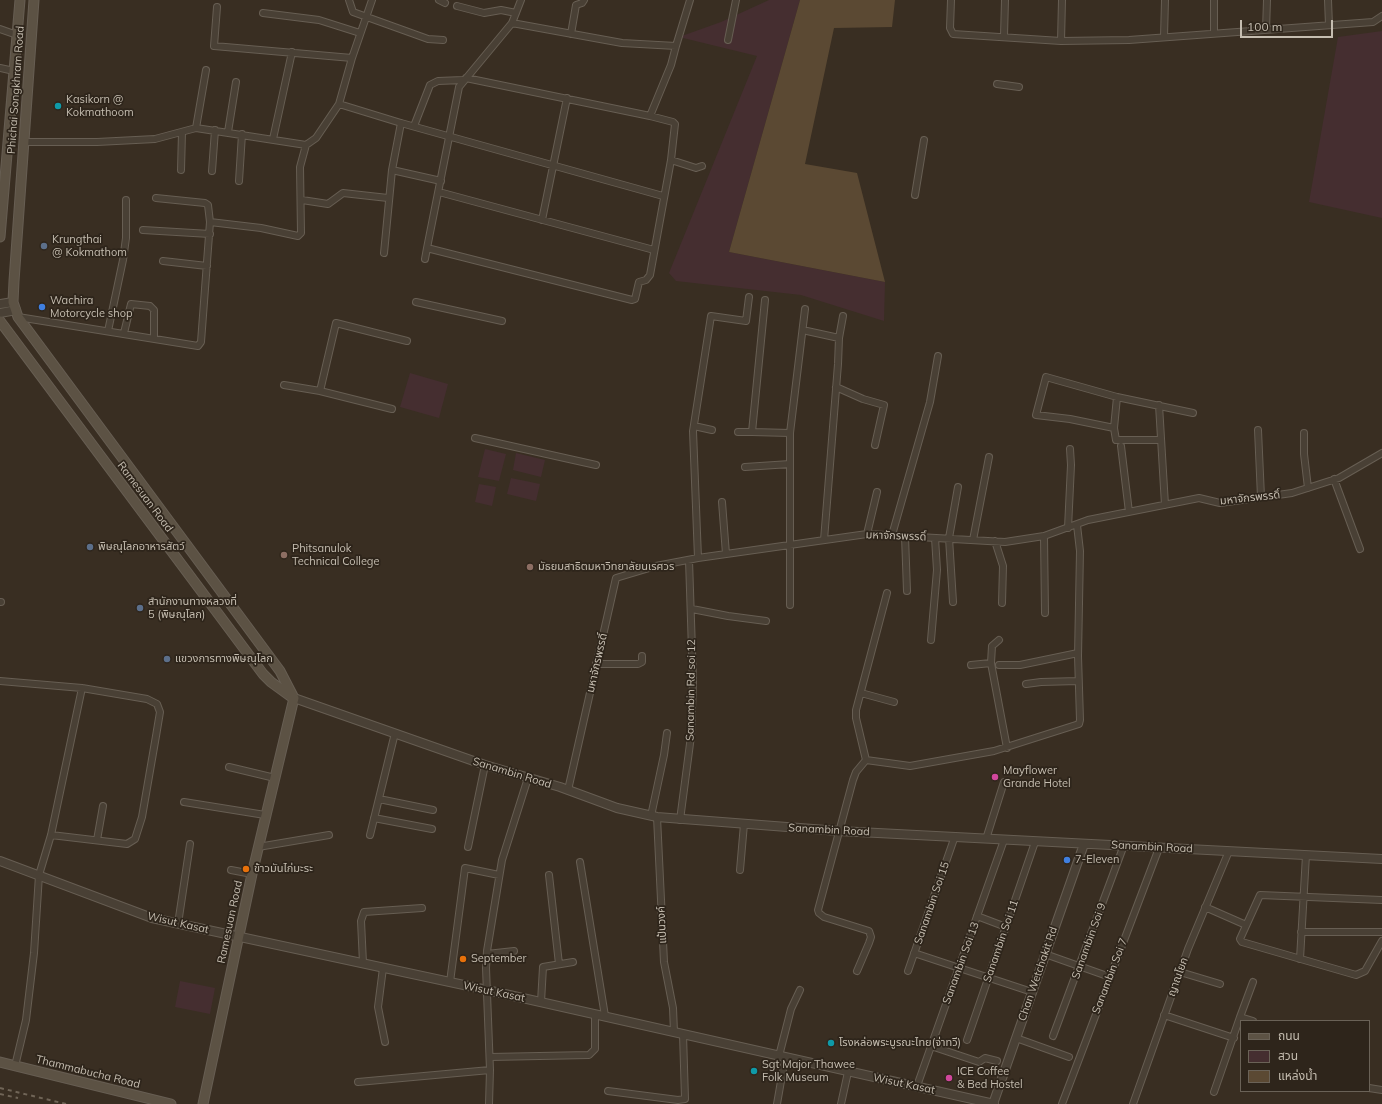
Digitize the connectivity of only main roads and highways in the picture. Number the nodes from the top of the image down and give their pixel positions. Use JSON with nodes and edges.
{"nodes":[{"id":1,"x":20,"y":0,"type":"edge"},
{"id":2,"x":34,"y":0,"type":"edge"},
{"id":3,"x":4,"y":146,"type":"edge"},
{"id":4,"x":1,"y":210,"type":"edge"},
{"id":5,"x":0,"y":237,"type":"edge"},
{"id":6,"x":16,"y":310,"type":"joint"},
{"id":7,"x":0,"y":321,"type":"edge"},
{"id":8,"x":52,"y":362,"type":"junction"},
{"id":9,"x":37,"y":374,"type":"junction"},
{"id":10,"x":217,"y":584,"type":"junction"},
{"id":11,"x":204,"y":595,"type":"junction"},
{"id":12,"x":294,"y":698,"type":"junction"},
{"id":13,"x":0,"y":1062,"type":"edge"},
{"id":14,"x":171,"y":1104,"type":"edge"},
{"id":15,"x":203,"y":1104,"type":"edge"}],
"edges":[{"from":1,"to":3,"type":"main road","name":"Phichai Songkhram Road"},
{"from":2,"to":6,"type":"main road","name":"Phichai Songkhram Road"},
{"from":3,"to":4,"type":"main road","name":"Phichai Songkhram Road"},
{"from":4,"to":5,"type":"main road","name":"Phichai Songkhram Road"},
{"from":6,"to":8,"type":"main road","name":"Ramesuan Road"},
{"from":7,"to":9,"type":"main road","name":"Ramesuan Road"},
{"from":8,"to":9,"type":"main road"},
{"from":8,"to":10,"type":"main road","name":"Ramesuan Road"},
{"from":9,"to":11,"type":"main road","name":"Ramesuan Road"},
{"from":10,"to":11,"type":"main road"},
{"from":10,"to":12,"type":"main road","name":"Ramesuan Road"},
{"from":11,"to":12,"type":"main road","name":"Ramesuan Road"},
{"from":12,"to":15,"type":"main road","name":"Ramesuan Road"},
{"from":13,"to":14,"type":"main road","name":"Thammabucha Road"}]}
